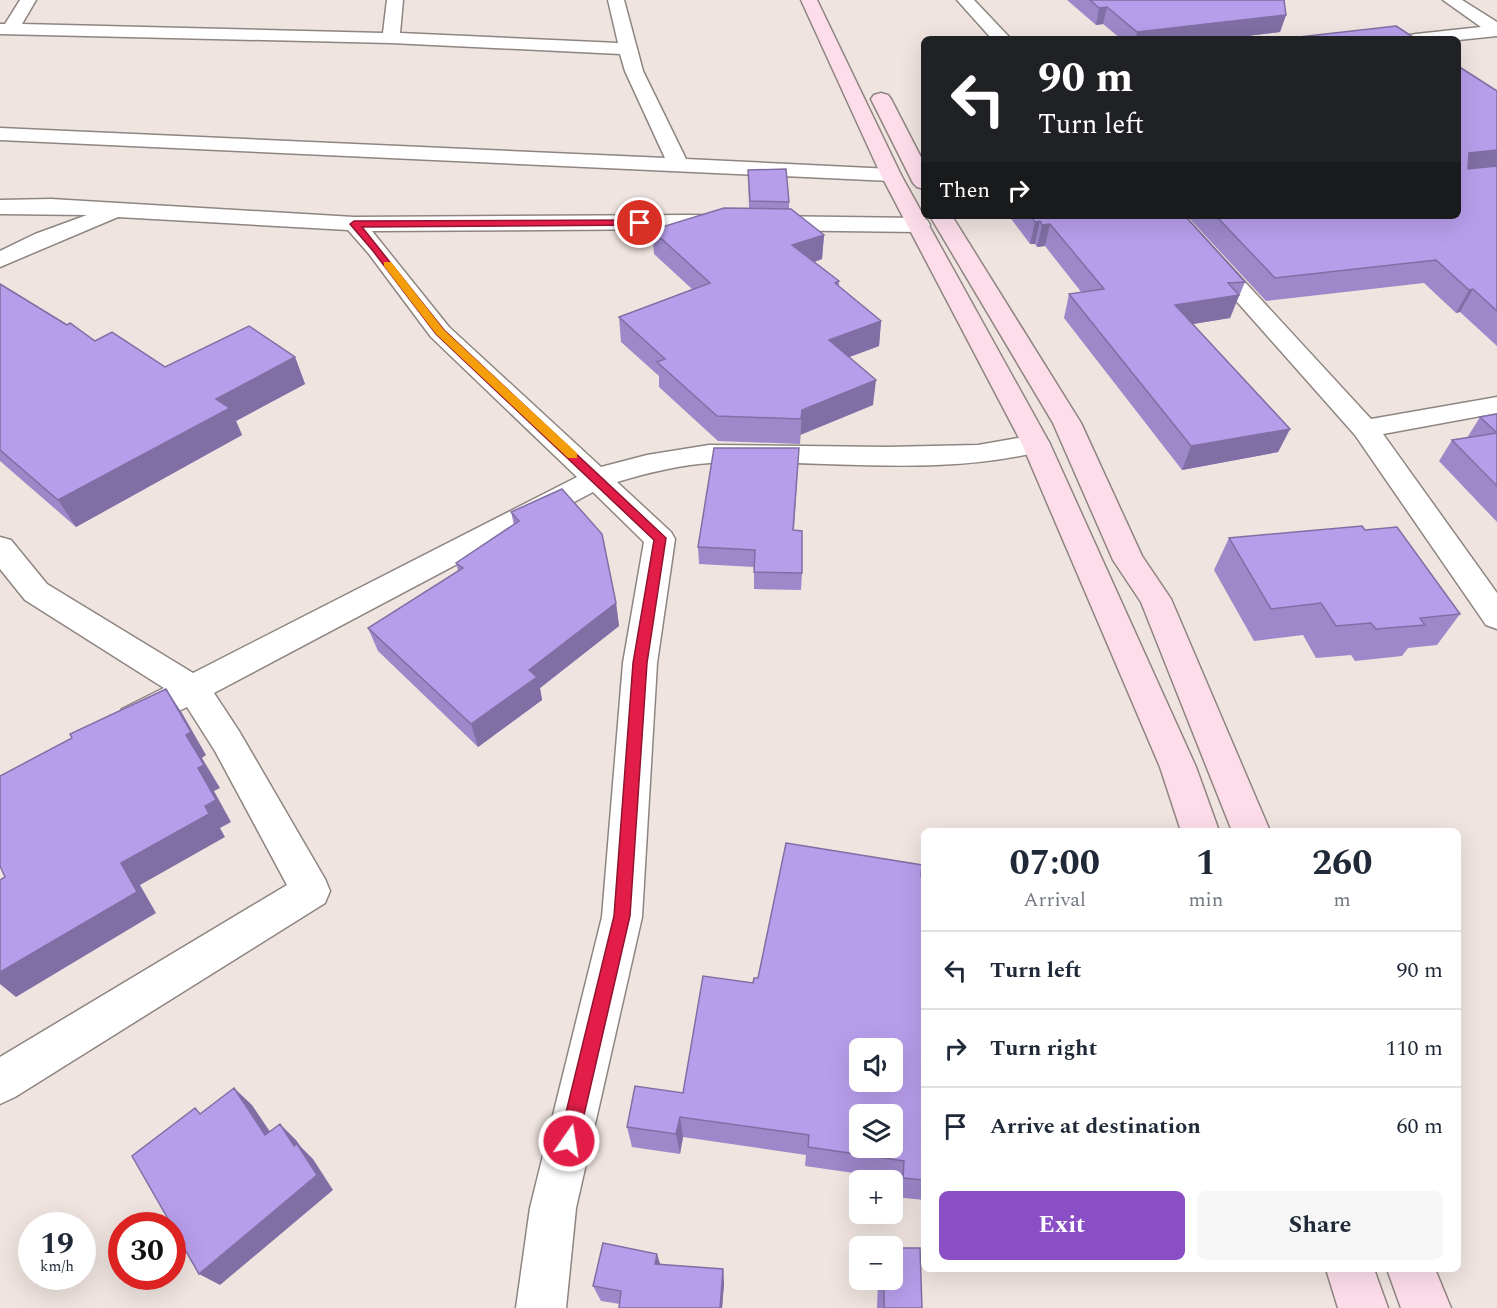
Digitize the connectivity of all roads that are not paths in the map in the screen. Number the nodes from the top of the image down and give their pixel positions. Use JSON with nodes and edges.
{"nodes":[{"id":1,"x":28,"y":0,"type":"edge"},
{"id":2,"x":395,"y":0,"type":"edge"},
{"id":3,"x":616,"y":0,"type":"edge"},
{"id":4,"x":809,"y":0,"type":"edge"},
{"id":5,"x":828,"y":0,"type":"edge"},
{"id":6,"x":965,"y":0,"type":"edge"},
{"id":7,"x":1451,"y":0,"type":"edge"},
{"id":8,"x":840,"y":24,"type":"dead end"},
{"id":9,"x":5,"y":29,"type":"edge"},
{"id":10,"x":1497,"y":30,"type":"edge"},
{"id":11,"x":999,"y":36,"type":"edge"},
{"id":12,"x":1443,"y":36,"type":"edge"},
{"id":13,"x":391,"y":38,"type":"junction"},
{"id":14,"x":628,"y":49,"type":"junction"},
{"id":15,"x":874,"y":84,"type":"dead end"},
{"id":16,"x":0,"y":134,"type":"edge"},
{"id":17,"x":678,"y":165,"type":"junction"},
{"id":18,"x":891,"y":175,"type":"junction"},
{"id":19,"x":921,"y":178,"type":"edge"},
{"id":20,"x":0,"y":207,"type":"edge"},
{"id":21,"x":119,"y":210,"type":"junction"},
{"id":22,"x":921,"y":210,"type":"edge"},
{"id":23,"x":1175,"y":219,"type":"edge"},
{"id":24,"x":930,"y":220,"type":"edge"},
{"id":25,"x":354,"y":224,"type":"junction"},
{"id":26,"x":0,"y":260,"type":"edge"},
{"id":27,"x":1497,"y":405,"type":"edge"},
{"id":28,"x":1365,"y":429,"type":"junction"},
{"id":29,"x":1036,"y":444,"type":"junction"},
{"id":30,"x":597,"y":478,"type":"junction"},
{"id":31,"x":0,"y":548,"type":"edge"},
{"id":32,"x":1497,"y":617,"type":"edge"},
{"id":33,"x":193,"y":689,"type":"junction"},
{"id":34,"x":114,"y":729,"type":"edge"},
{"id":35,"x":1199,"y":828,"type":"edge"},
{"id":36,"x":1250,"y":828,"type":"edge"},
{"id":37,"x":0,"y":1082,"type":"edge"},
{"id":38,"x":1351,"y":1272,"type":"edge"},
{"id":39,"x":1412,"y":1272,"type":"edge"},
{"id":40,"x":541,"y":1308,"type":"edge"},
{"id":41,"x":1363,"y":1308,"type":"edge"},
{"id":42,"x":1426,"y":1308,"type":"edge"}],
"edges":[{"from":1,"to":9,"type":"street"},
{"from":2,"to":13,"type":"street"},
{"from":3,"to":14,"type":"street"},
{"from":4,"to":18,"type":"main road"},
{"from":5,"to":8,"type":"main road"},
{"from":6,"to":11,"type":"street"},
{"from":7,"to":10,"type":"street"},
{"from":9,"to":13,"type":"street"},
{"from":10,"to":12,"type":"street"},
{"from":13,"to":14,"type":"street"},
{"from":14,"to":17,"type":"street"},
{"from":15,"to":19,"type":"main road"},
{"from":16,"to":17,"type":"street"},
{"from":17,"to":18,"type":"street"},
{"from":18,"to":22,"type":"main road"},
{"from":20,"to":21,"type":"street"},
{"from":21,"to":25,"type":"street"},
{"from":21,"to":26,"type":"street"},
{"from":23,"to":28,"type":"street"},
{"from":24,"to":25,"type":"street"},
{"from":24,"to":29,"type":"main road"},
{"from":24,"to":36,"type":"main road"},
{"from":25,"to":30,"type":"street"},
{"from":27,"to":28,"type":"street"},
{"from":28,"to":32,"type":"street"},
{"from":29,"to":30,"type":"street"},
{"from":29,"to":35,"type":"main road"},
{"from":30,"to":33,"type":"street"},
{"from":30,"to":40,"type":"street"},
{"from":31,"to":33,"type":"street"},
{"from":33,"to":34,"type":"street"},
{"from":33,"to":37,"type":"street"},
{"from":38,"to":41,"type":"main road"},
{"from":39,"to":42,"type":"main road"}]}
